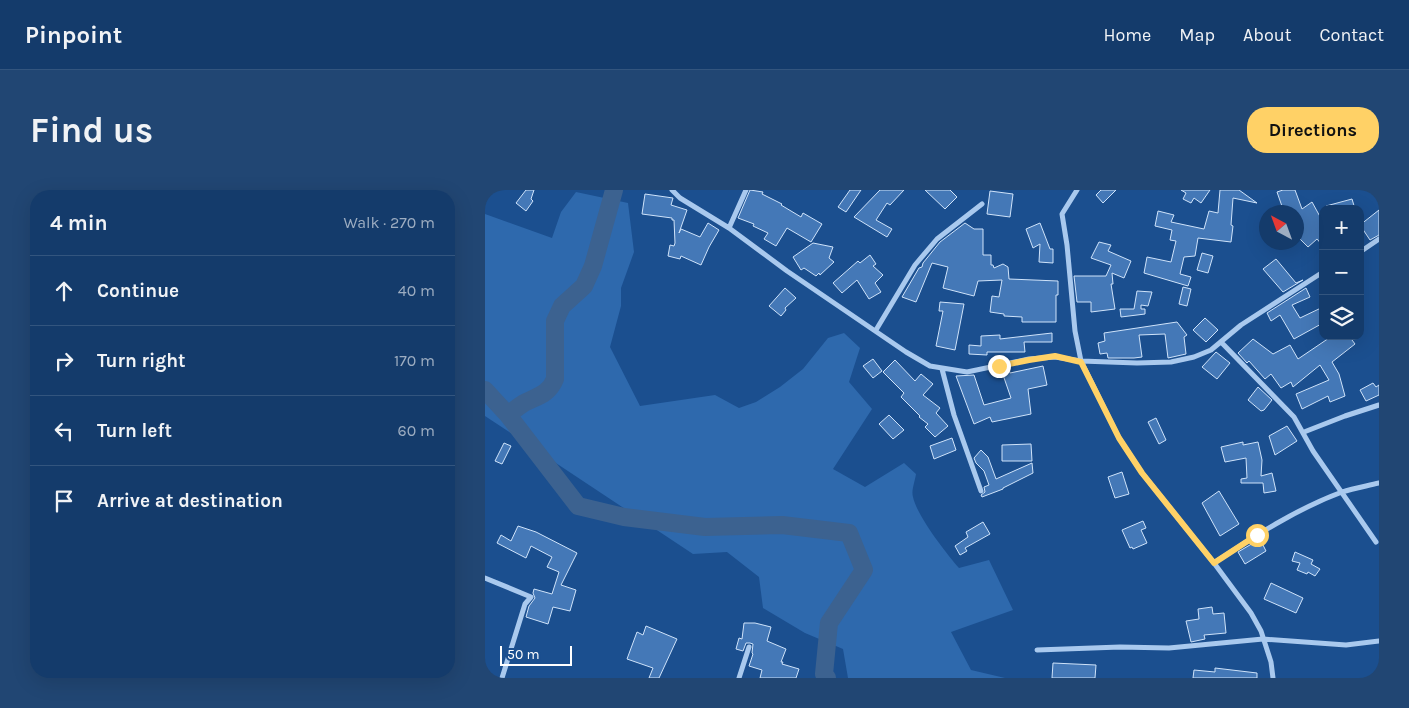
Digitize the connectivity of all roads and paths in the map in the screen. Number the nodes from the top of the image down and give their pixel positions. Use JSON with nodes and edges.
{"nodes":[{"id":1,"x":672,"y":190,"type":"edge"},
{"id":2,"x":746,"y":190,"type":"edge"},
{"id":3,"x":1077,"y":190,"type":"edge"},
{"id":4,"x":982,"y":204,"type":"dead end"},
{"id":5,"x":729,"y":228,"type":"junction"},
{"id":6,"x":1379,"y":238,"type":"edge"},
{"id":7,"x":1363,"y":250,"type":"edge"},
{"id":8,"x":1319,"y":275,"type":"edge"},
{"id":9,"x":875,"y":330,"type":"junction"},
{"id":10,"x":1221,"y":342,"type":"junction"},
{"id":11,"x":1081,"y":362,"type":"junction"},
{"id":12,"x":942,"y":369,"type":"junction"},
{"id":13,"x":1379,"y":405,"type":"edge"},
{"id":14,"x":1304,"y":432,"type":"junction"},
{"id":15,"x":1379,"y":482,"type":"edge"},
{"id":16,"x":981,"y":490,"type":"dead end"},
{"id":17,"x":1342,"y":492,"type":"junction"},
{"id":18,"x":1376,"y":542,"type":"dead end"},
{"id":19,"x":1214,"y":563,"type":"junction"},
{"id":20,"x":485,"y":578,"type":"edge"},
{"id":21,"x":1263,"y":639,"type":"junction"},
{"id":22,"x":1379,"y":641,"type":"edge"},
{"id":23,"x":749,"y":647,"type":"dead end"},
{"id":24,"x":1037,"y":650,"type":"dead end"},
{"id":25,"x":502,"y":678,"type":"edge"},
{"id":26,"x":739,"y":678,"type":"edge"},
{"id":27,"x":1273,"y":678,"type":"edge"}],
"edges":[{"from":1,"to":5,"type":"street"},
{"from":2,"to":5,"type":"street"},
{"from":3,"to":11,"type":"street"},
{"from":4,"to":9,"type":"street"},
{"from":5,"to":9,"type":"street"},
{"from":6,"to":7,"type":"street"},
{"from":8,"to":10,"type":"street"},
{"from":9,"to":12,"type":"street"},
{"from":10,"to":11,"type":"street"},
{"from":10,"to":14,"type":"street"},
{"from":11,"to":12,"type":"street"},
{"from":11,"to":19,"type":"street"},
{"from":12,"to":16,"type":"street"},
{"from":13,"to":14,"type":"street"},
{"from":14,"to":17,"type":"street"},
{"from":15,"to":17,"type":"street"},
{"from":17,"to":18,"type":"street"},
{"from":17,"to":19,"type":"street"},
{"from":19,"to":21,"type":"street"},
{"from":20,"to":25,"type":"street"},
{"from":21,"to":22,"type":"street"},
{"from":21,"to":24,"type":"street"},
{"from":21,"to":27,"type":"street"},
{"from":23,"to":26,"type":"street"}]}
